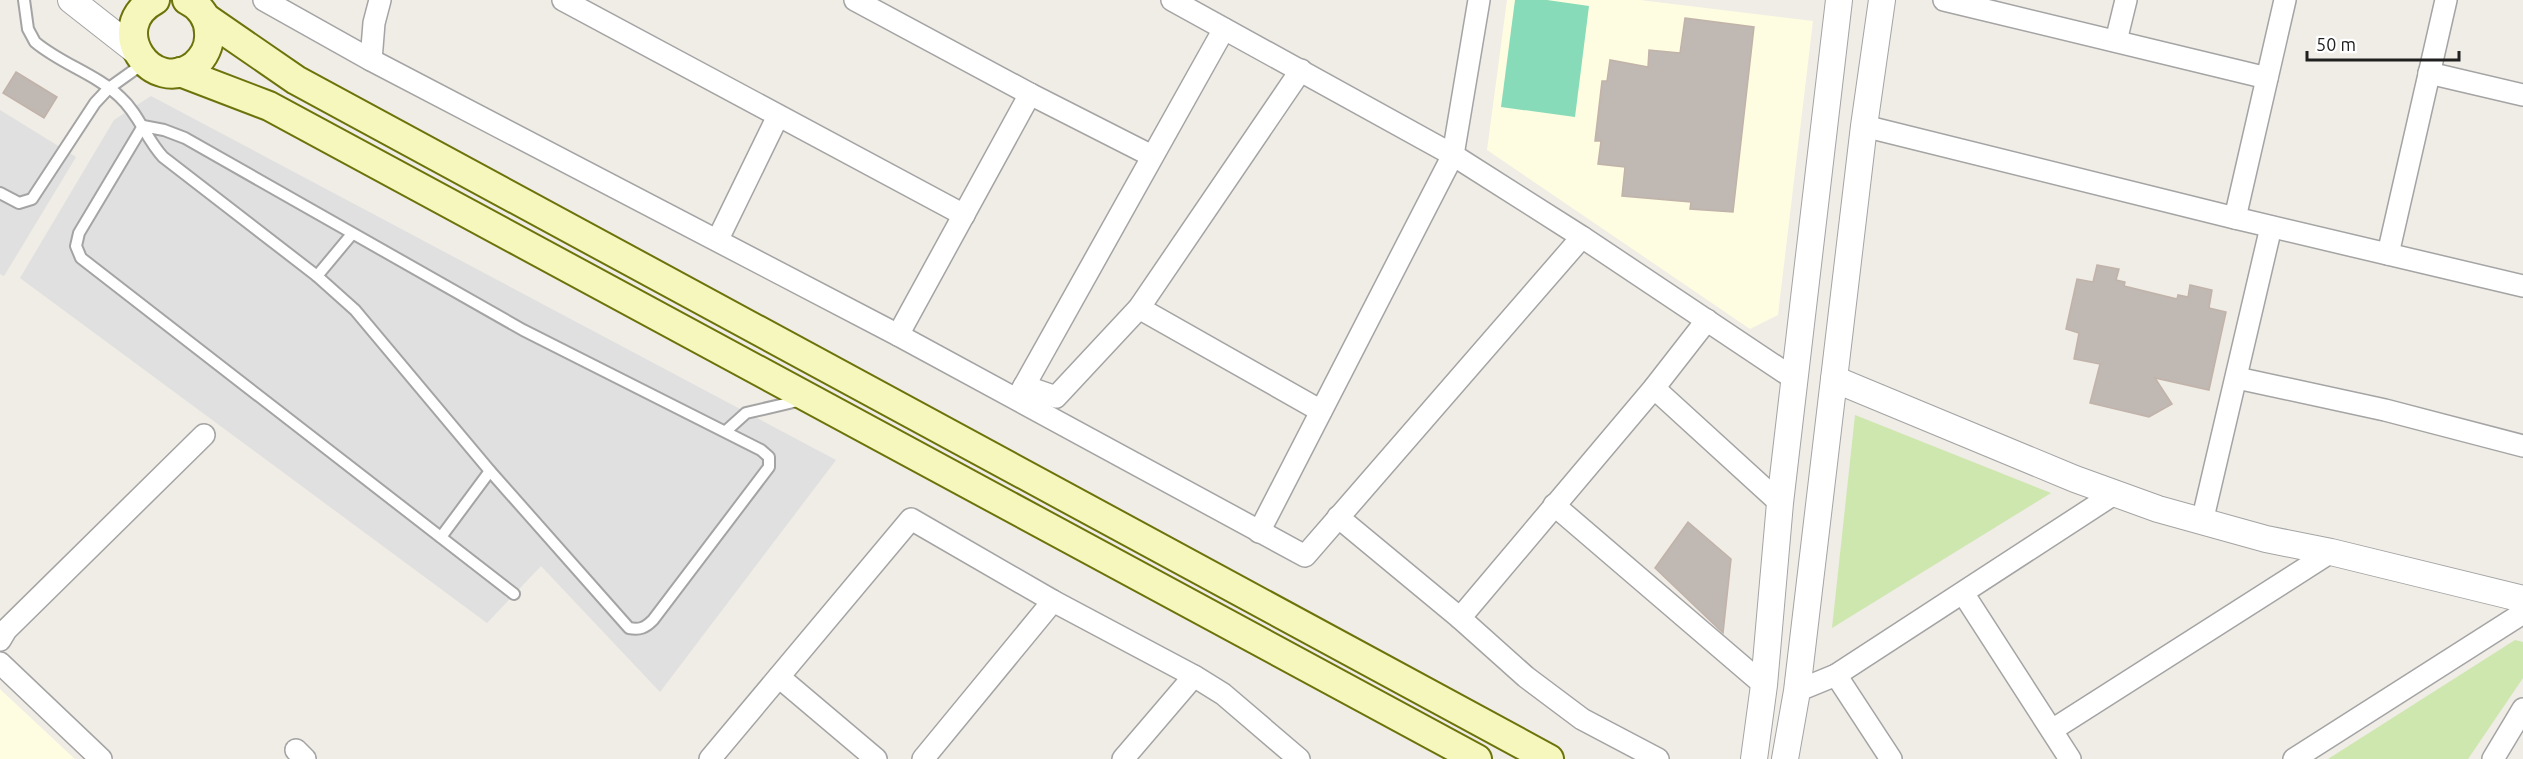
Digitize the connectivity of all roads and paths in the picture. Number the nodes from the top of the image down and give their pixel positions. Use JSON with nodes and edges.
{"nodes":[{"id":1,"x":24,"y":0,"type":"edge"},
{"id":2,"x":71,"y":0,"type":"edge"},
{"id":3,"x":154,"y":0,"type":"edge"},
{"id":4,"x":264,"y":0,"type":"edge"},
{"id":5,"x":380,"y":0,"type":"edge"},
{"id":6,"x":563,"y":0,"type":"edge"},
{"id":7,"x":855,"y":0,"type":"edge"},
{"id":8,"x":1172,"y":0,"type":"edge"},
{"id":9,"x":1479,"y":0,"type":"edge"},
{"id":10,"x":1839,"y":0,"type":"edge"},
{"id":11,"x":1882,"y":0,"type":"edge"},
{"id":12,"x":1944,"y":0,"type":"edge"},
{"id":13,"x":2126,"y":0,"type":"edge"},
{"id":14,"x":2285,"y":0,"type":"edge"},
{"id":15,"x":2446,"y":0,"type":"edge"},
{"id":16,"x":197,"y":7,"type":"edge"},
{"id":17,"x":1224,"y":29,"type":"junction"},
{"id":18,"x":2116,"y":41,"type":"junction"},
{"id":19,"x":140,"y":57,"type":"junction"},
{"id":20,"x":371,"y":60,"type":"junction"},
{"id":21,"x":1300,"y":70,"type":"junction"},
{"id":22,"x":180,"y":72,"type":"junction"},
{"id":23,"x":2429,"y":73,"type":"junction"},
{"id":24,"x":2267,"y":78,"type":"junction"},
{"id":25,"x":109,"y":88,"type":"junction"},
{"id":26,"x":1030,"y":94,"type":"junction"},
{"id":27,"x":2523,"y":95,"type":"edge"},
{"id":28,"x":778,"y":116,"type":"junction"},
{"id":29,"x":143,"y":126,"type":"junction"},
{"id":30,"x":1864,"y":126,"type":"junction"},
{"id":31,"x":1453,"y":155,"type":"junction"},
{"id":32,"x":1152,"y":156,"type":"junction"},
{"id":33,"x":0,"y":193,"type":"edge"},
{"id":34,"x":964,"y":214,"type":"junction"},
{"id":35,"x":2235,"y":218,"type":"junction"},
{"id":36,"x":2271,"y":227,"type":"junction"},
{"id":37,"x":352,"y":234,"type":"junction"},
{"id":38,"x":1582,"y":237,"type":"junction"},
{"id":39,"x":718,"y":239,"type":"junction"},
{"id":40,"x":2388,"y":254,"type":"junction"},
{"id":41,"x":1808,"y":260,"type":"junction"},
{"id":42,"x":1849,"y":267,"type":"junction"},
{"id":43,"x":317,"y":276,"type":"junction"},
{"id":44,"x":2523,"y":286,"type":"edge"},
{"id":45,"x":1139,"y":308,"type":"junction"},
{"id":46,"x":1707,"y":320,"type":"junction"},
{"id":47,"x":898,"y":335,"type":"junction"},
{"id":48,"x":2237,"y":378,"type":"junction"},
{"id":49,"x":1834,"y":379,"type":"junction"},
{"id":50,"x":1796,"y":380,"type":"junction"},
{"id":51,"x":1654,"y":388,"type":"junction"},
{"id":52,"x":1020,"y":394,"type":"junction"},
{"id":53,"x":810,"y":399,"type":"junction"},
{"id":54,"x":1321,"y":411,"type":"junction"},
{"id":55,"x":726,"y":430,"type":"junction"},
{"id":56,"x":204,"y":435,"type":"dead end"},
{"id":57,"x":2523,"y":446,"type":"edge"},
{"id":58,"x":490,"y":471,"type":"junction"},
{"id":59,"x":2114,"y":494,"type":"junction"},
{"id":60,"x":1780,"y":503,"type":"junction"},
{"id":61,"x":1554,"y":505,"type":"junction"},
{"id":62,"x":1338,"y":517,"type":"junction"},
{"id":63,"x":2202,"y":522,"type":"junction"},
{"id":64,"x":1259,"y":532,"type":"junction"},
{"id":65,"x":441,"y":537,"type":"junction"},
{"id":66,"x":2331,"y":552,"type":"junction"},
{"id":67,"x":1963,"y":593,"type":"junction"},
{"id":68,"x":514,"y":594,"type":"dead end"},
{"id":69,"x":2523,"y":599,"type":"edge"},
{"id":70,"x":1053,"y":601,"type":"junction"},
{"id":71,"x":2523,"y":613,"type":"edge"},
{"id":72,"x":1460,"y":618,"type":"junction"},
{"id":73,"x":0,"y":640,"type":"edge"},
{"id":74,"x":0,"y":663,"type":"edge"},
{"id":75,"x":1836,"y":675,"type":"junction"},
{"id":76,"x":1194,"y":676,"type":"junction"},
{"id":77,"x":779,"y":677,"type":"junction"},
{"id":78,"x":1764,"y":685,"type":"junction"},
{"id":79,"x":1797,"y":691,"type":"junction"},
{"id":80,"x":2523,"y":709,"type":"edge"},
{"id":81,"x":2052,"y":730,"type":"junction"},
{"id":82,"x":2304,"y":756,"type":"edge"},
{"id":83,"x":101,"y":759,"type":"edge"},
{"id":84,"x":710,"y":759,"type":"edge"},
{"id":85,"x":876,"y":759,"type":"edge"},
{"id":86,"x":923,"y":759,"type":"edge"},
{"id":87,"x":1123,"y":759,"type":"edge"},
{"id":88,"x":1299,"y":759,"type":"edge"},
{"id":89,"x":1477,"y":759,"type":"edge"},
{"id":90,"x":1549,"y":759,"type":"edge"},
{"id":91,"x":1658,"y":759,"type":"edge"},
{"id":92,"x":1754,"y":759,"type":"edge"},
{"id":93,"x":1785,"y":759,"type":"edge"},
{"id":94,"x":1891,"y":759,"type":"edge"},
{"id":95,"x":2070,"y":759,"type":"edge"},
{"id":96,"x":2493,"y":759,"type":"edge"}],
"edges":[{"from":1,"to":25,"type":"lane"},
{"from":2,"to":19,"type":"street"},
{"from":3,"to":19,"type":"main road"},
{"from":4,"to":20,"type":"street"},
{"from":5,"to":20,"type":"street"},
{"from":6,"to":28,"type":"street"},
{"from":7,"to":26,"type":"street"},
{"from":8,"to":17,"type":"street"},
{"from":9,"to":31,"type":"street"},
{"from":10,"to":41,"type":"street"},
{"from":11,"to":30,"type":"street"},
{"from":12,"to":18,"type":"street"},
{"from":13,"to":18,"type":"street"},
{"from":14,"to":24,"type":"street"},
{"from":15,"to":23,"type":"street"},
{"from":16,"to":22,"type":"main road"},
{"from":16,"to":90,"type":"main road"},
{"from":17,"to":21,"type":"street"},
{"from":17,"to":32,"type":"street"},
{"from":18,"to":24,"type":"street"},
{"from":19,"to":22,"type":"main road"},
{"from":19,"to":25,"type":"lane"},
{"from":20,"to":39,"type":"street"},
{"from":21,"to":31,"type":"street"},
{"from":21,"to":45,"type":"street"},
{"from":22,"to":53,"type":"main road"},
{"from":23,"to":27,"type":"street"},
{"from":23,"to":40,"type":"street"},
{"from":24,"to":35,"type":"street"},
{"from":25,"to":29,"type":"lane"},
{"from":25,"to":33,"type":"lane"},
{"from":26,"to":32,"type":"street"},
{"from":26,"to":34,"type":"street"},
{"from":28,"to":34,"type":"street"},
{"from":28,"to":39,"type":"street"},
{"from":29,"to":37,"type":"lane"},
{"from":29,"to":43,"type":"lane"},
{"from":29,"to":65,"type":"lane"},
{"from":30,"to":35,"type":"street"},
{"from":30,"to":42,"type":"street"},
{"from":31,"to":38,"type":"street"},
{"from":31,"to":54,"type":"street"},
{"from":32,"to":52,"type":"street"},
{"from":34,"to":47,"type":"street"},
{"from":35,"to":36,"type":"street"},
{"from":36,"to":40,"type":"street"},
{"from":36,"to":48,"type":"street"},
{"from":37,"to":43,"type":"lane"},
{"from":37,"to":55,"type":"lane"},
{"from":38,"to":46,"type":"street"},
{"from":38,"to":62,"type":"street"},
{"from":39,"to":47,"type":"street"},
{"from":40,"to":44,"type":"street"},
{"from":41,"to":42,"type":"street"},
{"from":41,"to":50,"type":"street"},
{"from":42,"to":49,"type":"street"},
{"from":43,"to":58,"type":"lane"},
{"from":45,"to":52,"type":"street"},
{"from":45,"to":54,"type":"street"},
{"from":46,"to":50,"type":"street"},
{"from":46,"to":51,"type":"street"},
{"from":47,"to":52,"type":"street"},
{"from":48,"to":57,"type":"street"},
{"from":48,"to":63,"type":"street"},
{"from":49,"to":59,"type":"street"},
{"from":49,"to":79,"type":"street"},
{"from":50,"to":60,"type":"street"},
{"from":51,"to":60,"type":"street"},
{"from":51,"to":61,"type":"street"},
{"from":52,"to":64,"type":"street"},
{"from":53,"to":55,"type":"lane"},
{"from":53,"to":89,"type":"main road"},
{"from":54,"to":64,"type":"street"},
{"from":55,"to":58,"type":"lane"},
{"from":56,"to":73,"type":"street"},
{"from":58,"to":65,"type":"lane"},
{"from":59,"to":63,"type":"street"},
{"from":59,"to":67,"type":"street"},
{"from":60,"to":78,"type":"street"},
{"from":61,"to":72,"type":"street"},
{"from":61,"to":78,"type":"street"},
{"from":62,"to":64,"type":"street"},
{"from":62,"to":72,"type":"street"},
{"from":63,"to":66,"type":"street"},
{"from":65,"to":68,"type":"lane"},
{"from":66,"to":69,"type":"street"},
{"from":66,"to":81,"type":"street"},
{"from":67,"to":75,"type":"street"},
{"from":67,"to":81,"type":"street"},
{"from":70,"to":76,"type":"street"},
{"from":70,"to":77,"type":"street"},
{"from":70,"to":86,"type":"street"},
{"from":71,"to":82,"type":"street"},
{"from":72,"to":91,"type":"street"},
{"from":74,"to":83,"type":"street"},
{"from":75,"to":79,"type":"street"},
{"from":75,"to":94,"type":"street"},
{"from":76,"to":87,"type":"street"},
{"from":76,"to":88,"type":"street"},
{"from":77,"to":84,"type":"street"},
{"from":77,"to":85,"type":"street"},
{"from":78,"to":79,"type":"street"},
{"from":78,"to":92,"type":"street"},
{"from":79,"to":93,"type":"street"},
{"from":80,"to":96,"type":"street"},
{"from":81,"to":95,"type":"street"}]}
